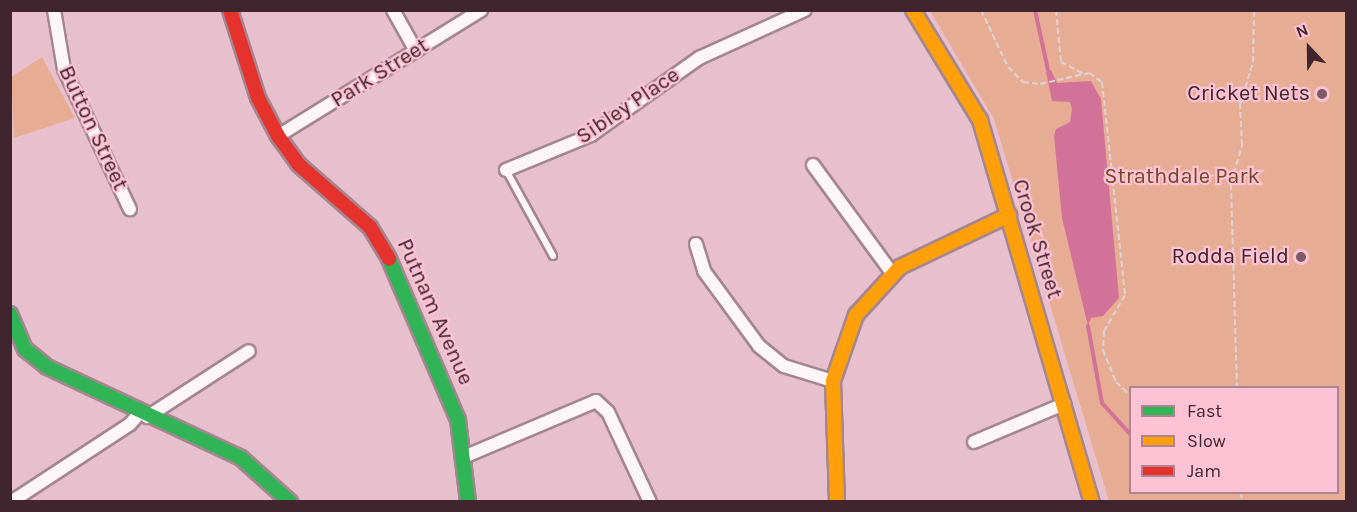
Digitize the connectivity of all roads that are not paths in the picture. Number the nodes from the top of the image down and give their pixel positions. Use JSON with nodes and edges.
{"nodes":[{"id":1,"x":54,"y":10,"type":"edge"},
{"id":2,"x":230,"y":10,"type":"edge"},
{"id":3,"x":393,"y":10,"type":"edge"},
{"id":4,"x":481,"y":10,"type":"edge"},
{"id":5,"x":805,"y":10,"type":"edge"},
{"id":6,"x":913,"y":10,"type":"edge"},
{"id":7,"x":416,"y":51,"type":"junction"},
{"id":8,"x":278,"y":136,"type":"junction"},
{"id":9,"x":813,"y":165,"type":"dead end"},
{"id":10,"x":506,"y":170,"type":"joint"},
{"id":11,"x":130,"y":208,"type":"dead end"},
{"id":12,"x":1009,"y":215,"type":"junction"},
{"id":13,"x":696,"y":244,"type":"dead end"},
{"id":14,"x":553,"y":256,"type":"dead end"},
{"id":15,"x":892,"y":273,"type":"junction"},
{"id":16,"x":10,"y":314,"type":"edge"},
{"id":17,"x":249,"y":351,"type":"dead end"},
{"id":18,"x":833,"y":381,"type":"junction"},
{"id":19,"x":1064,"y":404,"type":"junction"},
{"id":20,"x":143,"y":416,"type":"junction"},
{"id":21,"x":974,"y":442,"type":"dead end"},
{"id":22,"x":466,"y":456,"type":"junction"},
{"id":23,"x":1092,"y":498,"type":"edge"},
{"id":24,"x":11,"y":501,"type":"edge"},
{"id":25,"x":290,"y":501,"type":"edge"},
{"id":26,"x":468,"y":501,"type":"edge"},
{"id":27,"x":650,"y":501,"type":"edge"},
{"id":28,"x":837,"y":501,"type":"edge"}],
"edges":[{"from":1,"to":11,"type":"street","name":"Button Street"},
{"from":2,"to":8,"type":"street","name":"Putnam Avenue"},
{"from":3,"to":7,"type":"street"},
{"from":4,"to":7,"type":"street","name":"Park Street"},
{"from":5,"to":10,"type":"street","name":"Sibley Place"},
{"from":6,"to":12,"type":"street","name":"Crook Street"},
{"from":7,"to":8,"type":"street","name":"Park Street"},
{"from":8,"to":22,"type":"street","name":"Putnam Avenue"},
{"from":9,"to":15,"type":"street"},
{"from":10,"to":14,"type":"lane","name":"Sibley Place"},
{"from":12,"to":15,"type":"street"},
{"from":12,"to":19,"type":"street","name":"Crook Street"},
{"from":13,"to":18,"type":"street"},
{"from":15,"to":18,"type":"street"},
{"from":16,"to":20,"type":"street"},
{"from":17,"to":20,"type":"street"},
{"from":18,"to":28,"type":"street"},
{"from":19,"to":21,"type":"street"},
{"from":19,"to":23,"type":"street","name":"Crook Street"},
{"from":20,"to":24,"type":"street"},
{"from":20,"to":25,"type":"street"},
{"from":22,"to":26,"type":"street","name":"Putnam Avenue"},
{"from":22,"to":27,"type":"street"}]}
